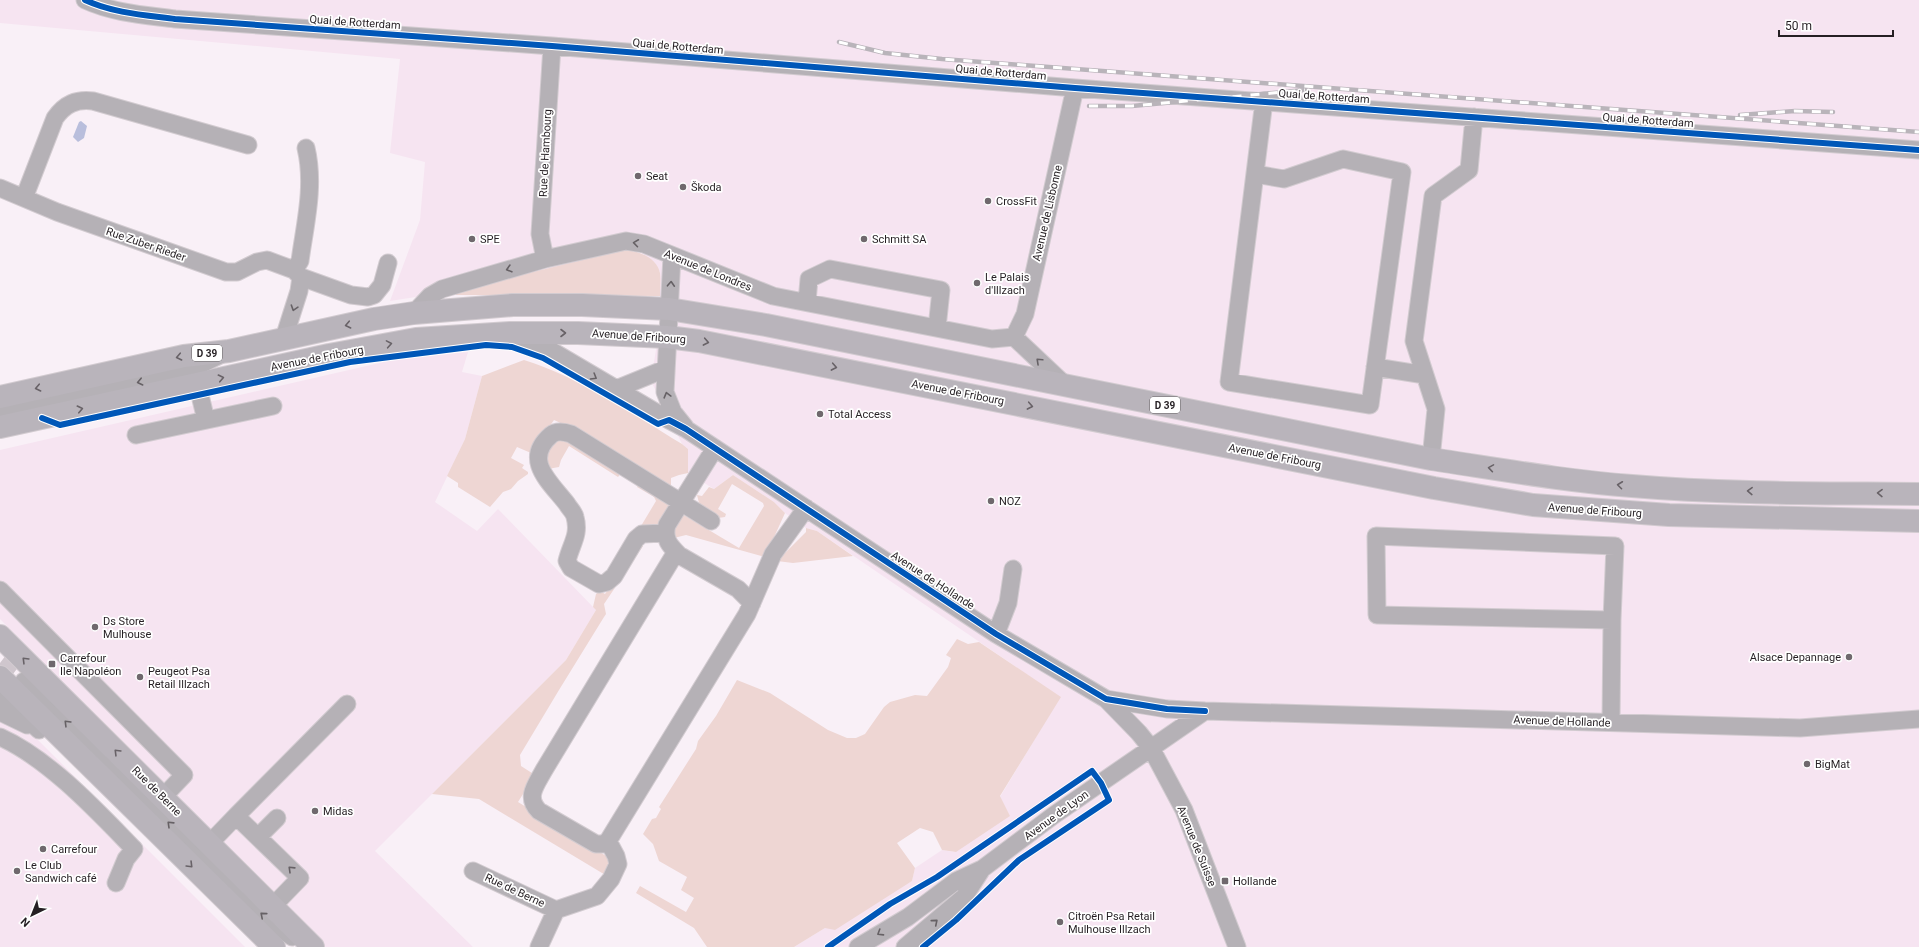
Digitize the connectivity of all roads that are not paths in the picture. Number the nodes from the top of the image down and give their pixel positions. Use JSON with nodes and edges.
{"nodes":[{"id":1,"x":85,"y":0,"type":"edge"},
{"id":2,"x":552,"y":46,"type":"junction"},
{"id":3,"x":1075,"y":88,"type":"junction"},
{"id":4,"x":1264,"y":101,"type":"junction"},
{"id":5,"x":1474,"y":117,"type":"junction"},
{"id":6,"x":248,"y":145,"type":"dead end"},
{"id":7,"x":306,"y":148,"type":"dead end"},
{"id":8,"x":1919,"y":150,"type":"edge"},
{"id":9,"x":1255,"y":174,"type":"junction"},
{"id":10,"x":0,"y":188,"type":"edge"},
{"id":11,"x":24,"y":198,"type":"junction"},
{"id":12,"x":672,"y":256,"type":"junction"},
{"id":13,"x":545,"y":259,"type":"junction"},
{"id":14,"x":388,"y":263,"type":"dead end"},
{"id":15,"x":298,"y":273,"type":"junction"},
{"id":16,"x":807,"y":302,"type":"junction"},
{"id":17,"x":669,"y":310,"type":"junction"},
{"id":18,"x":414,"y":313,"type":"junction"},
{"id":19,"x":937,"y":328,"type":"junction"},
{"id":20,"x":510,"y":333,"type":"junction"},
{"id":21,"x":667,"y":336,"type":"junction"},
{"id":22,"x":1014,"y":337,"type":"junction"},
{"id":23,"x":284,"y":338,"type":"junction"},
{"id":24,"x":229,"y":350,"type":"junction"},
{"id":25,"x":1375,"y":367,"type":"junction"},
{"id":26,"x":665,"y":369,"type":"junction"},
{"id":27,"x":1425,"y":375,"type":"junction"},
{"id":28,"x":197,"y":383,"type":"junction"},
{"id":29,"x":1065,"y":385,"type":"junction"},
{"id":30,"x":616,"y":389,"type":"junction"},
{"id":31,"x":0,"y":397,"type":"edge"},
{"id":32,"x":273,"y":406,"type":"dead end"},
{"id":33,"x":0,"y":412,"type":"edge"},
{"id":34,"x":206,"y":420,"type":"junction"},
{"id":35,"x":0,"y":427,"type":"edge"},
{"id":36,"x":686,"y":428,"type":"junction"},
{"id":37,"x":136,"y":435,"type":"dead end"},
{"id":38,"x":715,"y":448,"type":"junction"},
{"id":39,"x":1432,"y":459,"type":"junction"},
{"id":40,"x":1919,"y":494,"type":"edge"},
{"id":41,"x":681,"y":503,"type":"junction"},
{"id":42,"x":801,"y":515,"type":"junction"},
{"id":43,"x":711,"y":521,"type":"dead end"},
{"id":44,"x":1919,"y":521,"type":"edge"},
{"id":45,"x":665,"y":533,"type":"junction"},
{"id":46,"x":676,"y":552,"type":"junction"},
{"id":47,"x":1013,"y":569,"type":"dead end"},
{"id":48,"x":0,"y":590,"type":"edge"},
{"id":49,"x":752,"y":603,"type":"junction"},
{"id":50,"x":1612,"y":620,"type":"junction"},
{"id":51,"x":996,"y":634,"type":"junction"},
{"id":52,"x":0,"y":636,"type":"edge"},
{"id":53,"x":0,"y":677,"type":"tunnel mouth"},
{"id":54,"x":24,"y":681,"type":"tunnel mouth"},
{"id":55,"x":0,"y":694,"type":"edge"},
{"id":56,"x":1106,"y":699,"type":"junction"},
{"id":57,"x":348,"y":704,"type":"dead end"},
{"id":58,"x":1205,"y":711,"type":"junction"},
{"id":59,"x":0,"y":712,"type":"edge"},
{"id":60,"x":1919,"y":720,"type":"edge"},
{"id":61,"x":1611,"y":722,"type":"junction"},
{"id":62,"x":37,"y":728,"type":"junction"},
{"id":63,"x":0,"y":737,"type":"edge"},
{"id":64,"x":1151,"y":748,"type":"junction"},
{"id":65,"x":93,"y":768,"type":"junction"},
{"id":66,"x":163,"y":797,"type":"junction"},
{"id":67,"x":236,"y":816,"type":"junction"},
{"id":68,"x":277,"y":818,"type":"dead end"},
{"id":69,"x":258,"y":837,"type":"junction"},
{"id":70,"x":608,"y":841,"type":"junction"},
{"id":71,"x":209,"y":844,"type":"junction"},
{"id":72,"x":982,"y":869,"type":"junction"},
{"id":73,"x":473,"y":871,"type":"dead end"},
{"id":74,"x":116,"y":883,"type":"dead end"},
{"id":75,"x":272,"y":907,"type":"junction"},
{"id":76,"x":556,"y":910,"type":"junction"},
{"id":77,"x":274,"y":947,"type":"edge"},
{"id":78,"x":305,"y":947,"type":"edge"},
{"id":79,"x":313,"y":947,"type":"edge"},
{"id":80,"x":539,"y":947,"type":"edge"},
{"id":81,"x":858,"y":947,"type":"edge"},
{"id":82,"x":905,"y":947,"type":"edge"},
{"id":83,"x":1237,"y":947,"type":"edge"}],
"edges":[{"from":1,"to":2,"type":"street","name":"Quai de Rotterdam"},
{"from":2,"to":3,"type":"street","name":"Quai de Rotterdam"},
{"from":2,"to":13,"type":"street","name":"Rue de Hambourg"},
{"from":3,"to":4,"type":"street","name":"Quai de Rotterdam"},
{"from":3,"to":22,"type":"street","name":"Avenue de Lisbonne"},
{"from":4,"to":5,"type":"street","name":"Quai de Rotterdam"},
{"from":4,"to":9,"type":"street"},
{"from":5,"to":8,"type":"street","name":"Quai de Rotterdam"},
{"from":5,"to":27,"type":"street"},
{"from":6,"to":11,"type":"street"},
{"from":7,"to":15,"type":"street"},
{"from":9,"to":25,"type":"street"},
{"from":9,"to":25,"type":"street"},
{"from":10,"to":11,"type":"street","name":"Rue Zuber Rieder"},
{"from":11,"to":15,"type":"street","name":"Rue Zuber Rieder"},
{"from":12,"to":13,"type":"street","name":"Avenue de Londres","one_way":true},
{"from":12,"to":16,"type":"street","name":"Avenue de Londres"},
{"from":17,"to":12,"type":"street","name":"Avenue de Hollande","one_way":true},
{"from":13,"to":18,"type":"street","name":"Avenue de Londres","one_way":true},
{"from":14,"to":15,"type":"street","name":"Rue Zuber Rieder"},
{"from":15,"to":23,"type":"street","one_way":true},
{"from":16,"to":19,"type":"street","name":"Avenue de Londres"},
{"from":16,"to":19,"type":"street"},
{"from":17,"to":18,"type":"main road","number":"D 39"},
{"from":17,"to":21,"type":"street","name":"Avenue de Hollande"},
{"from":17,"to":29,"type":"main road","number":"D 39"},
{"from":18,"to":23,"type":"main road","number":"D 39","one_way":true},
{"from":19,"to":22,"type":"street","name":"Avenue de Londres"},
{"from":20,"to":21,"type":"main road","name":"Avenue de Fribourg","number":"D 39","one_way":true},
{"from":28,"to":20,"type":"main road","name":"Avenue de Fribourg","number":"D 39","one_way":true},
{"from":20,"to":30,"type":"street","name":"Avenue de Hollande","one_way":true},
{"from":21,"to":26,"type":"street","name":"Avenue de Hollande"},
{"from":21,"to":44,"type":"main road","name":"Avenue de Fribourg","number":"D 39","one_way":true},
{"from":29,"to":22,"type":"street","one_way":true},
{"from":23,"to":24,"type":"main road","number":"D 39"},
{"from":24,"to":31,"type":"main road","number":"D 39","one_way":true},
{"from":24,"to":33,"type":"street","one_way":true},
{"from":25,"to":27,"type":"street"},
{"from":26,"to":30,"type":"street"},
{"from":36,"to":26,"type":"street","name":"Avenue de Hollande","one_way":true},
{"from":27,"to":39,"type":"street"},
{"from":28,"to":34,"type":"street"},
{"from":35,"to":28,"type":"main road","name":"Avenue de Fribourg","number":"D 39","one_way":true},
{"from":29,"to":39,"type":"main road","number":"D 39"},
{"from":30,"to":36,"type":"street","name":"Avenue de Hollande"},
{"from":32,"to":34,"type":"street"},
{"from":34,"to":37,"type":"street"},
{"from":36,"to":38,"type":"street","name":"Avenue de Hollande"},
{"from":38,"to":41,"type":"street"},
{"from":38,"to":42,"type":"street","name":"Avenue de Hollande"},
{"from":40,"to":39,"type":"main road","number":"D 39","one_way":true},
{"from":41,"to":43,"type":"street"},
{"from":41,"to":45,"type":"street"},
{"from":41,"to":45,"type":"street"},
{"from":42,"to":49,"type":"street"},
{"from":42,"to":51,"type":"street","name":"Avenue de Hollande"},
{"from":45,"to":46,"type":"street"},
{"from":46,"to":49,"type":"street"},
{"from":46,"to":70,"type":"street"},
{"from":47,"to":51,"type":"street"},
{"from":48,"to":66,"type":"street"},
{"from":49,"to":70,"type":"street"},
{"from":50,"to":50,"type":"street"},
{"from":50,"to":61,"type":"street"},
{"from":51,"to":56,"type":"street","name":"Avenue de Hollande"},
{"from":66,"to":52,"type":"main road","name":"Rue de Berne","one_way":true},
{"from":53,"to":65,"type":"main road"},
{"from":78,"to":54,"type":"street","one_way":true},
{"from":55,"to":62,"type":"street"},
{"from":56,"to":58,"type":"street","name":"Avenue de Hollande"},
{"from":56,"to":64,"type":"street","name":"Avenue de Hollande"},
{"from":57,"to":67,"type":"street"},
{"from":58,"to":61,"type":"street","name":"Avenue de Hollande"},
{"from":58,"to":64,"type":"street"},
{"from":59,"to":62,"type":"street"},
{"from":60,"to":61,"type":"street","name":"Avenue de Hollande"},
{"from":62,"to":65,"type":"street"},
{"from":63,"to":74,"type":"street"},
{"from":64,"to":72,"type":"street","name":"Avenue de Lyon"},
{"from":64,"to":83,"type":"street","name":"Avenue de Suisse"},
{"from":65,"to":77,"type":"main road","one_way":true},
{"from":66,"to":71,"type":"main road","name":"Rue de Berne"},
{"from":67,"to":69,"type":"street"},
{"from":67,"to":71,"type":"street"},
{"from":68,"to":69,"type":"street"},
{"from":75,"to":69,"type":"street","one_way":true},
{"from":70,"to":76,"type":"street","name":"Rue de Berne"},
{"from":71,"to":75,"type":"main road","name":"Rue de Berne"},
{"from":72,"to":81,"type":"street","name":"Avenue de Lyon","one_way":true},
{"from":82,"to":72,"type":"street","name":"Avenue de Lyon","one_way":true},
{"from":73,"to":76,"type":"street","name":"Rue de Berne"},
{"from":75,"to":79,"type":"main road","name":"Rue de Berne"},
{"from":76,"to":80,"type":"street","name":"Rue de Berne"}]}
